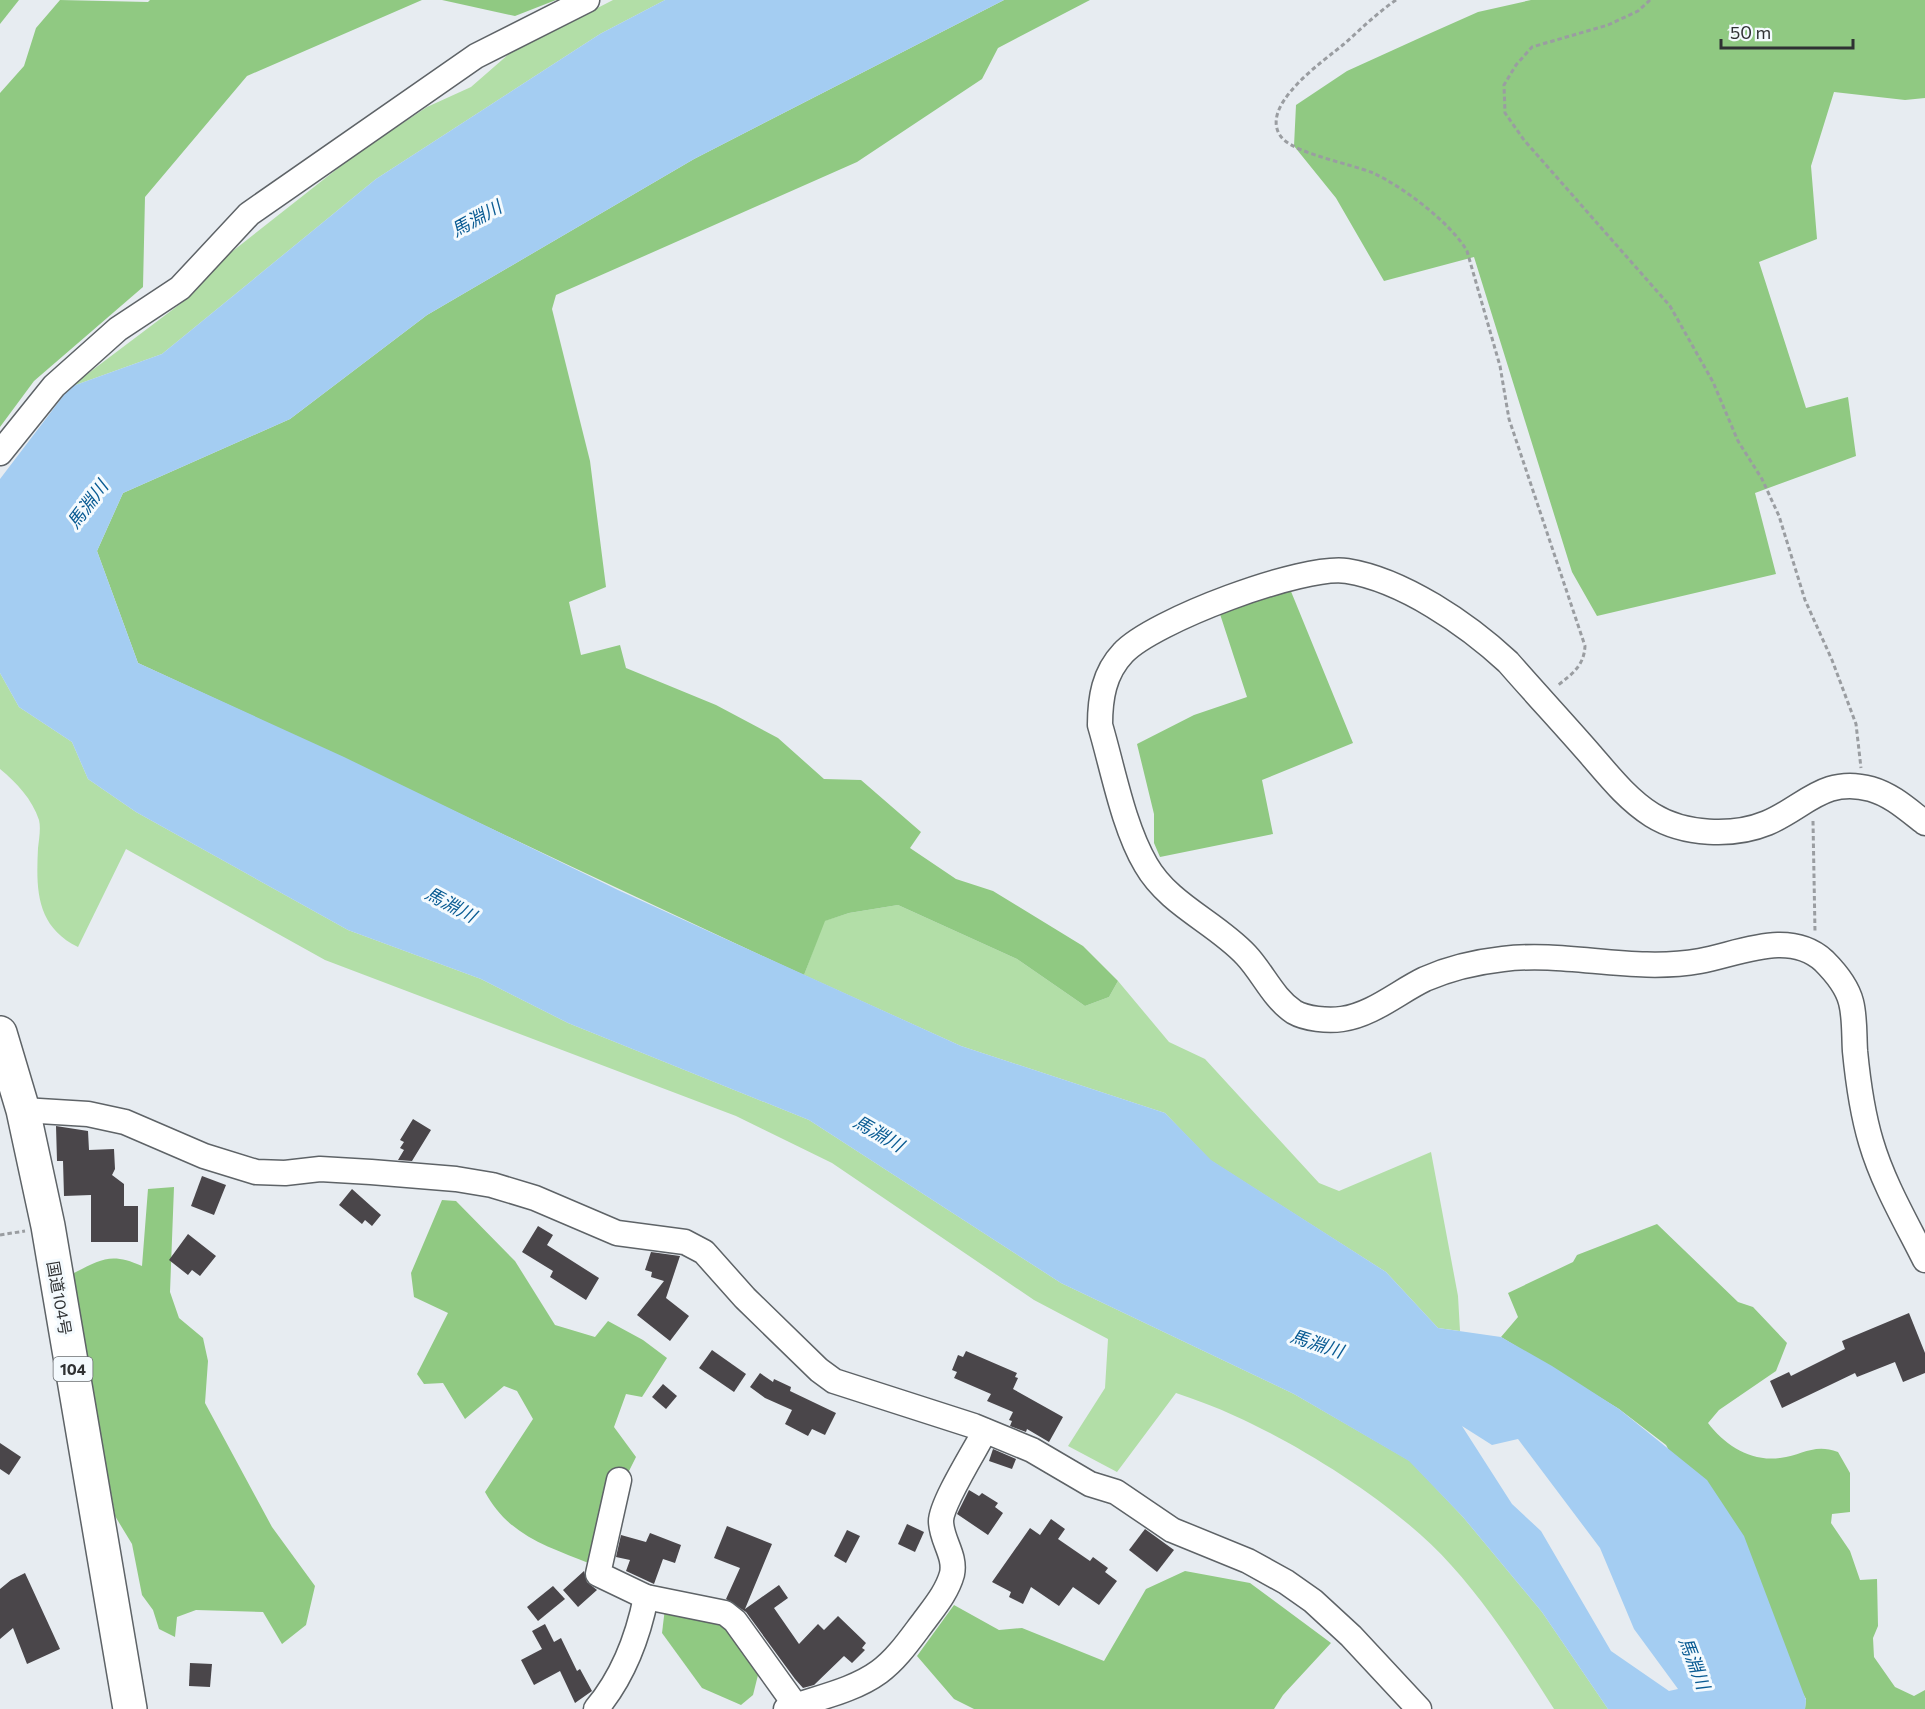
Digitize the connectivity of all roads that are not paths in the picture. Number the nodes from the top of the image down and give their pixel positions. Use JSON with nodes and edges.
{"nodes":[{"id":1,"x":587,"y":0,"type":"edge"},
{"id":2,"x":0,"y":453,"type":"edge"},
{"id":3,"x":1925,"y":823,"type":"edge"},
{"id":4,"x":0,"y":1033,"type":"edge"},
{"id":5,"x":23,"y":1110,"type":"junction"},
{"id":6,"x":1925,"y":1260,"type":"edge"},
{"id":7,"x":985,"y":1431,"type":"junction"},
{"id":8,"x":619,"y":1480,"type":"dead end"},
{"id":9,"x":646,"y":1597,"type":"junction"},
{"id":10,"x":791,"y":1707,"type":"edge"},
{"id":11,"x":130,"y":1709,"type":"edge"},
{"id":12,"x":596,"y":1709,"type":"edge"},
{"id":13,"x":1419,"y":1709,"type":"edge"}],
"edges":[{"from":1,"to":2,"type":"street"},
{"from":3,"to":6,"type":"street"},
{"from":4,"to":5,"type":"highway","name":"国道104号","number":"104"},
{"from":5,"to":7,"type":"street"},
{"from":5,"to":11,"type":"highway","name":"国道104号","number":"104"},
{"from":7,"to":10,"type":"street"},
{"from":7,"to":13,"type":"street"},
{"from":8,"to":9,"type":"street"},
{"from":9,"to":10,"type":"street"},
{"from":9,"to":12,"type":"street"}]}
